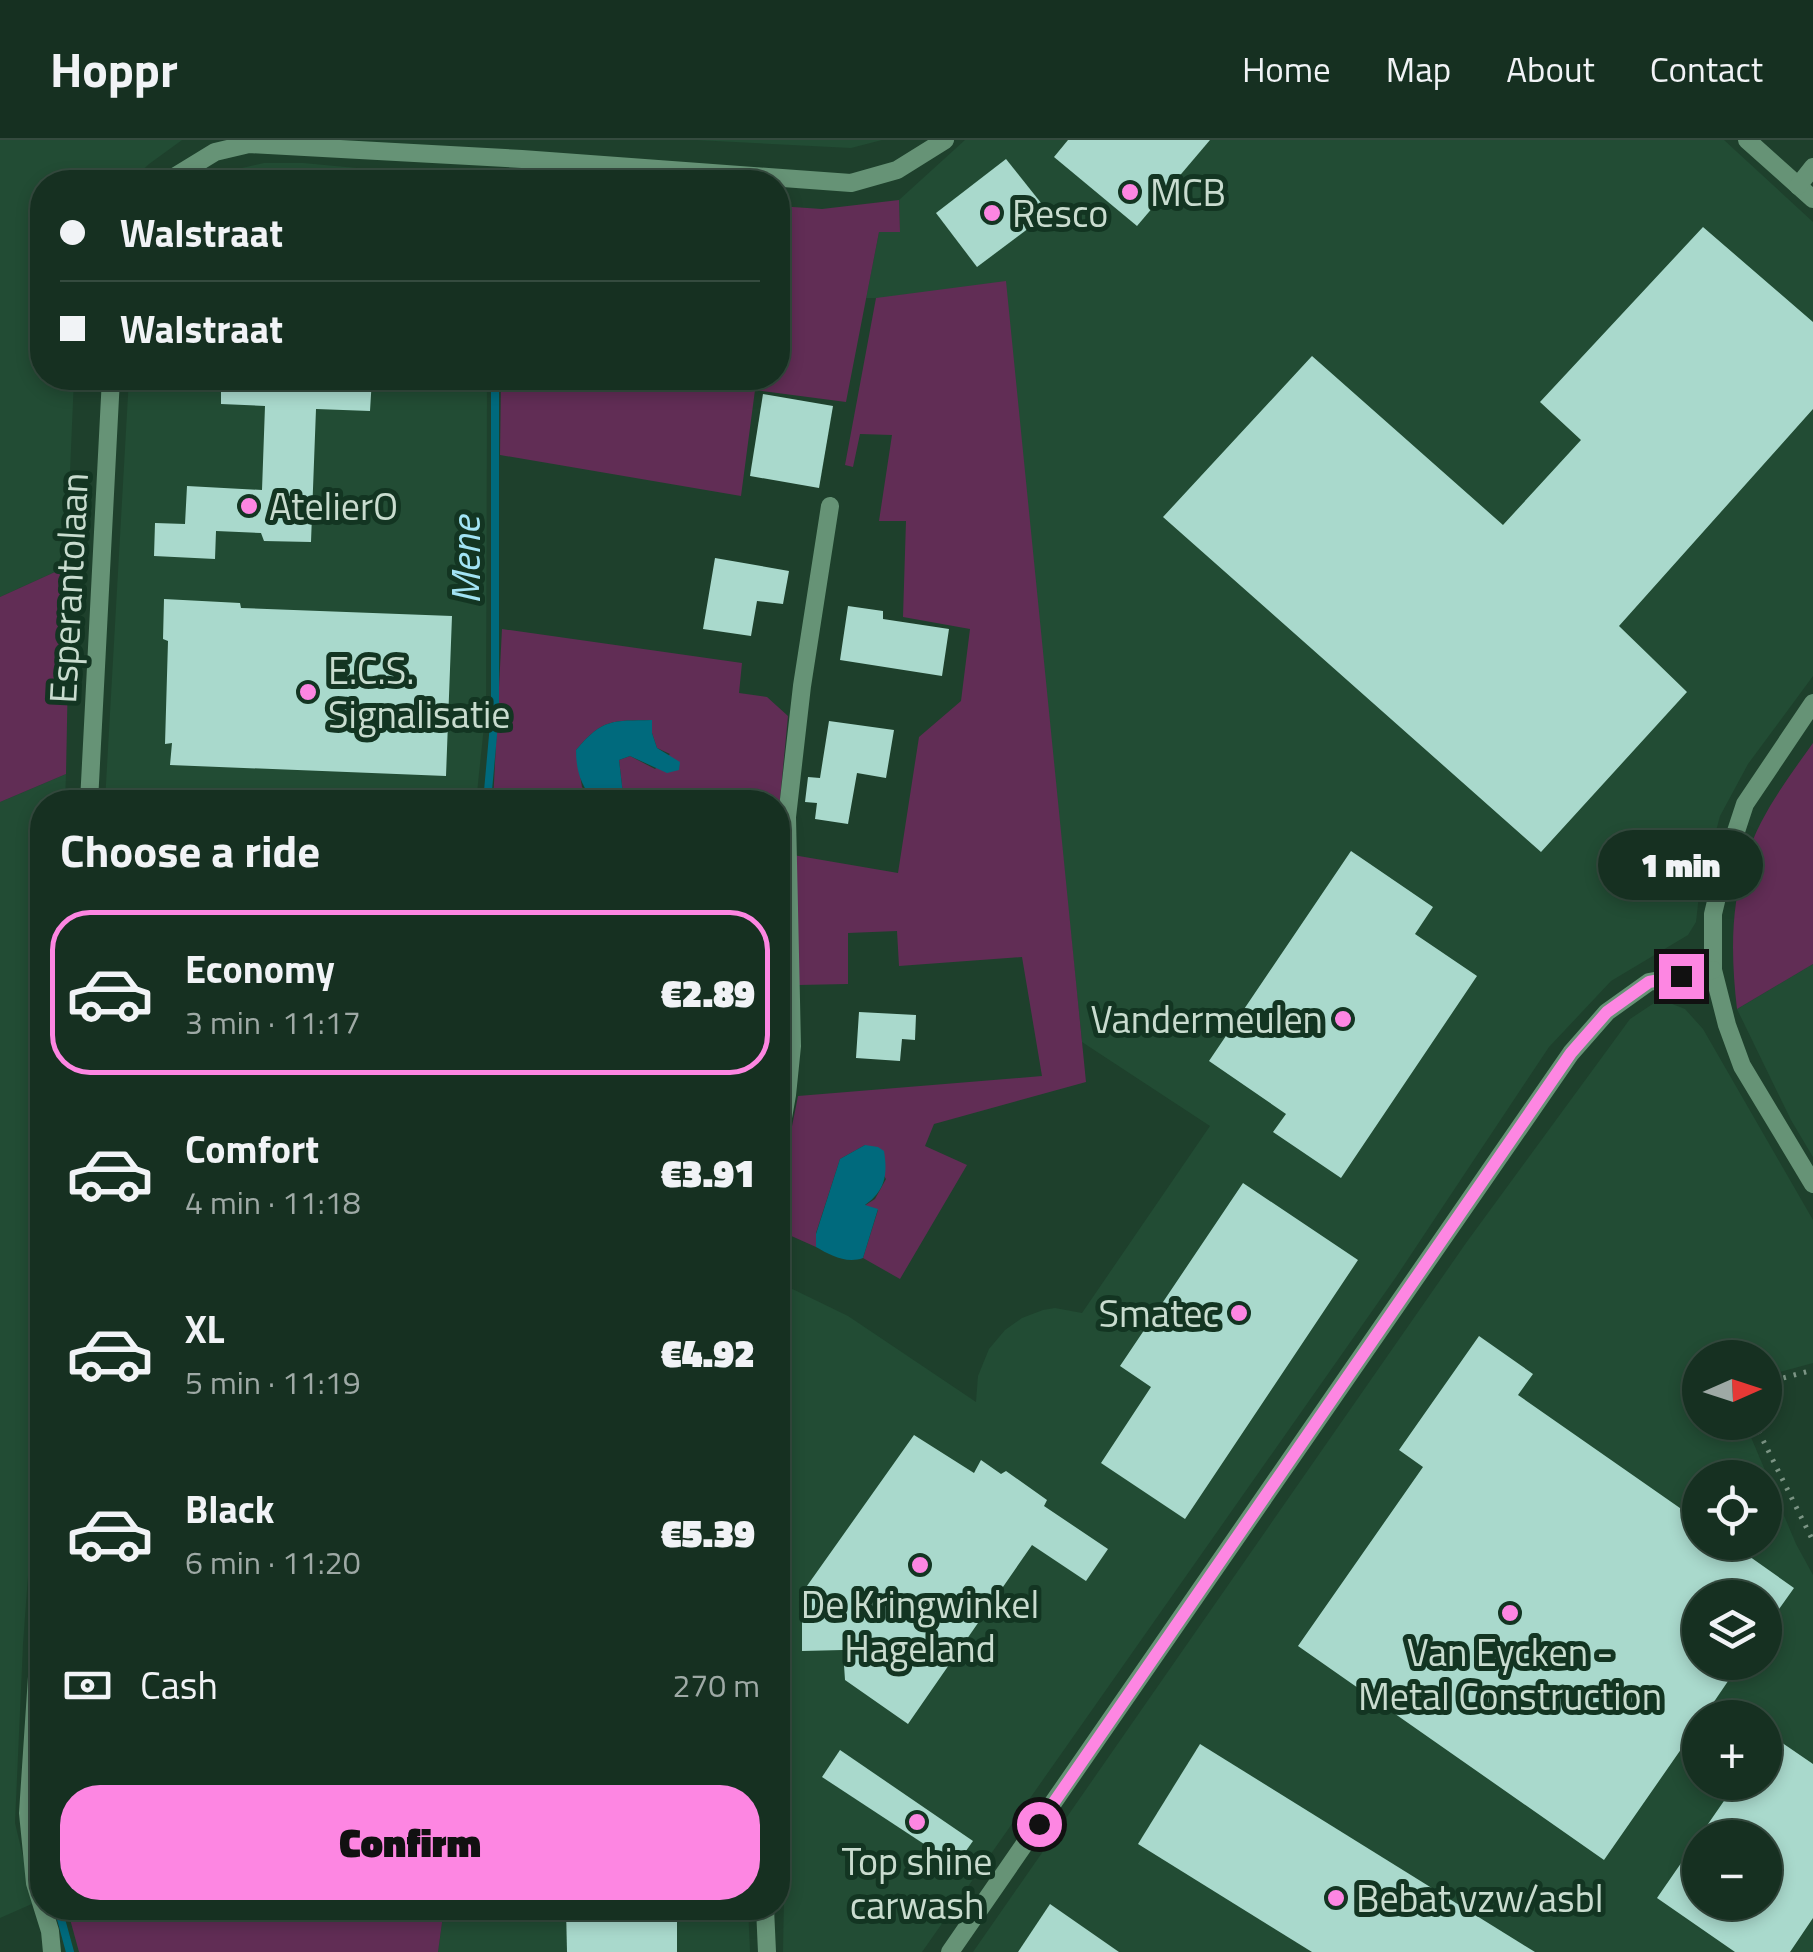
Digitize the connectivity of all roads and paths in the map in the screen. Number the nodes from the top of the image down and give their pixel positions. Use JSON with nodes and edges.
{"nodes":[{"id":1,"x":945,"y":140,"type":"edge"},
{"id":2,"x":1746,"y":140,"type":"edge"},
{"id":3,"x":1813,"y":167,"type":"edge"},
{"id":4,"x":186,"y":170,"type":"edge"},
{"id":5,"x":659,"y":170,"type":"edge"},
{"id":6,"x":790,"y":180,"type":"edge"},
{"id":7,"x":1798,"y":186,"type":"junction"},
{"id":8,"x":1813,"y":199,"type":"edge"},
{"id":9,"x":109,"y":390,"type":"edge"},
{"id":10,"x":830,"y":506,"type":"dead end"},
{"id":11,"x":1813,"y":703,"type":"edge"},
{"id":12,"x":90,"y":790,"type":"edge"},
{"id":13,"x":790,"y":791,"type":"edge"},
{"id":14,"x":790,"y":954,"type":"edge"},
{"id":15,"x":1713,"y":970,"type":"junction"},
{"id":16,"x":790,"y":1065,"type":"edge"},
{"id":17,"x":1813,"y":1184,"type":"edge"},
{"id":18,"x":1813,"y":1370,"type":"edge"},
{"id":19,"x":1782,"y":1378,"type":"edge"},
{"id":20,"x":1763,"y":1440,"type":"edge"},
{"id":21,"x":1813,"y":1540,"type":"edge"},
{"id":22,"x":30,"y":1783,"type":"edge"},
{"id":23,"x":30,"y":1833,"type":"edge"},
{"id":24,"x":47,"y":1920,"type":"edge"},
{"id":25,"x":766,"y":1920,"type":"edge"},
{"id":26,"x":52,"y":1952,"type":"edge"},
{"id":27,"x":767,"y":1952,"type":"edge"},
{"id":28,"x":950,"y":1952,"type":"edge"}],
"edges":[{"from":1,"to":6,"type":"street"},
{"from":2,"to":7,"type":"street"},
{"from":3,"to":7,"type":"street"},
{"from":4,"to":5,"type":"street"},
{"from":7,"to":8,"type":"street"},
{"from":9,"to":12,"type":"street","name":"Esperantolaan"},
{"from":10,"to":13,"type":"street"},
{"from":11,"to":15,"type":"street"},
{"from":14,"to":16,"type":"street"},
{"from":15,"to":17,"type":"street"},
{"from":15,"to":28,"type":"street"},
{"from":18,"to":19,"type":"path"},
{"from":20,"to":21,"type":"path"},
{"from":22,"to":23,"type":"street"},
{"from":24,"to":26,"type":"street"},
{"from":25,"to":27,"type":"street"}]}
